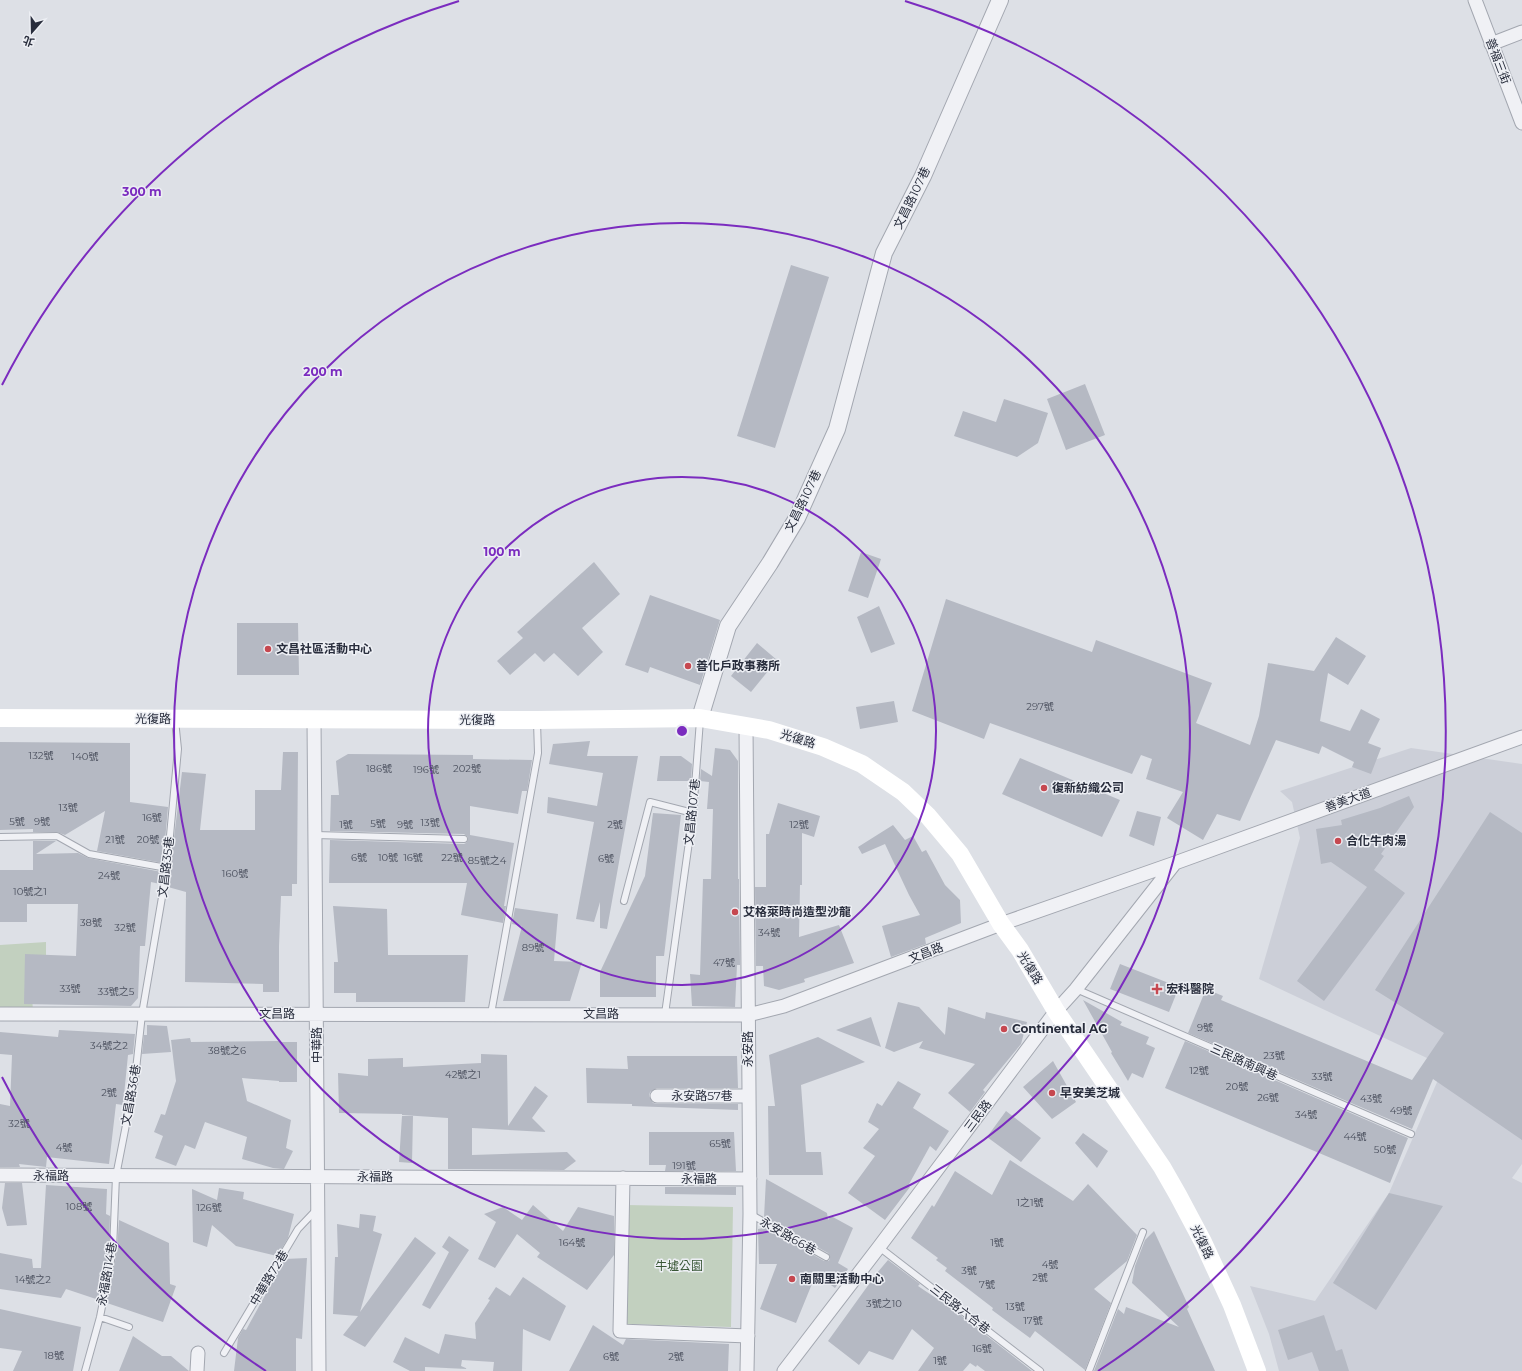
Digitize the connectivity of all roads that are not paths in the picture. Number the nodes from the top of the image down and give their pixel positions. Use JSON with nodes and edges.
{"nodes":[{"id":1,"x":1000,"y":0,"type":"edge"},
{"id":2,"x":1475,"y":0,"type":"edge"},
{"id":3,"x":1522,"y":32,"type":"edge"},
{"id":4,"x":1492,"y":44,"type":"junction"},
{"id":5,"x":1522,"y":123,"type":"edge"},
{"id":6,"x":0,"y":718,"type":"edge"},
{"id":7,"x":700,"y":718,"type":"junction"},
{"id":8,"x":174,"y":719,"type":"junction"},
{"id":9,"x":314,"y":719,"type":"junction"},
{"id":10,"x":537,"y":720,"type":"junction"},
{"id":11,"x":746,"y":726,"type":"junction"},
{"id":12,"x":1522,"y":737,"type":"edge"},
{"id":13,"x":693,"y":813,"type":"junction"},
{"id":14,"x":315,"y":835,"type":"junction"},
{"id":15,"x":0,"y":837,"type":"edge"},
{"id":16,"x":464,"y":839,"type":"dead end"},
{"id":17,"x":1175,"y":863,"type":"junction"},
{"id":18,"x":167,"y":868,"type":"junction"},
{"id":19,"x":624,"y":901,"type":"dead end"},
{"id":20,"x":1001,"y":924,"type":"junction"},
{"id":21,"x":1076,"y":989,"type":"junction"},
{"id":22,"x":1056,"y":1011,"type":"junction"},
{"id":23,"x":0,"y":1014,"type":"edge"},
{"id":24,"x":142,"y":1014,"type":"junction"},
{"id":25,"x":316,"y":1014,"type":"junction"},
{"id":26,"x":491,"y":1014,"type":"junction"},
{"id":27,"x":665,"y":1014,"type":"junction"},
{"id":28,"x":748,"y":1015,"type":"junction"},
{"id":29,"x":656,"y":1096,"type":"dead end"},
{"id":30,"x":748,"y":1096,"type":"junction"},
{"id":31,"x":1411,"y":1134,"type":"dead end"},
{"id":32,"x":0,"y":1175,"type":"edge"},
{"id":33,"x":116,"y":1176,"type":"junction"},
{"id":34,"x":318,"y":1177,"type":"junction"},
{"id":35,"x":623,"y":1178,"type":"junction"},
{"id":36,"x":750,"y":1179,"type":"junction"},
{"id":37,"x":318,"y":1208,"type":"junction"},
{"id":38,"x":750,"y":1214,"type":"junction"},
{"id":39,"x":1143,"y":1232,"type":"dead end"},
{"id":40,"x":879,"y":1247,"type":"junction"},
{"id":41,"x":826,"y":1257,"type":"dead end"},
{"id":42,"x":100,"y":1317,"type":"junction"},
{"id":43,"x":129,"y":1327,"type":"dead end"},
{"id":44,"x":748,"y":1336,"type":"junction"},
{"id":45,"x":198,"y":1353,"type":"dead end"},
{"id":46,"x":224,"y":1353,"type":"dead end"},
{"id":47,"x":85,"y":1371,"type":"edge"},
{"id":48,"x":197,"y":1371,"type":"edge"},
{"id":49,"x":319,"y":1371,"type":"edge"},
{"id":50,"x":747,"y":1371,"type":"edge"},
{"id":51,"x":784,"y":1371,"type":"edge"},
{"id":52,"x":1040,"y":1371,"type":"edge"},
{"id":53,"x":1089,"y":1371,"type":"edge"},
{"id":54,"x":1257,"y":1371,"type":"edge"}],
"edges":[{"from":1,"to":7,"type":"street","name":"文昌路107巷"},
{"from":2,"to":4,"type":"street","name":"善福三街"},
{"from":3,"to":4,"type":"street"},
{"from":4,"to":5,"type":"street","name":"善福三街"},
{"from":6,"to":8,"type":"main road","name":"光復路"},
{"from":7,"to":10,"type":"main road","name":"光復路"},
{"from":7,"to":11,"type":"main road","name":"光復路"},
{"from":7,"to":13,"type":"lane","name":"文昌路107巷"},
{"from":8,"to":9,"type":"main road","name":"光復路"},
{"from":8,"to":18,"type":"lane","name":"文昌路35巷"},
{"from":9,"to":10,"type":"main road","name":"光復路"},
{"from":9,"to":14,"type":"street","name":"中華路"},
{"from":10,"to":26,"type":"lane"},
{"from":11,"to":20,"type":"main road","name":"光復路"},
{"from":11,"to":28,"type":"street","name":"永安路"},
{"from":12,"to":17,"type":"street","name":"善美大道"},
{"from":13,"to":19,"type":"lane"},
{"from":13,"to":27,"type":"lane","name":"文昌路107巷"},
{"from":14,"to":16,"type":"lane"},
{"from":14,"to":25,"type":"street","name":"中華路"},
{"from":15,"to":18,"type":"lane"},
{"from":17,"to":20,"type":"street","name":"文昌路"},
{"from":17,"to":21,"type":"street","name":"三民路"},
{"from":18,"to":24,"type":"lane","name":"文昌路35巷"},
{"from":20,"to":22,"type":"main road","name":"光復路"},
{"from":20,"to":28,"type":"street","name":"文昌路"},
{"from":21,"to":22,"type":"street","name":"三民路"},
{"from":21,"to":31,"type":"lane","name":"三民路南興巷"},
{"from":22,"to":40,"type":"street","name":"三民路"},
{"from":22,"to":54,"type":"main road","name":"光復路"},
{"from":23,"to":24,"type":"street","name":"文昌路"},
{"from":24,"to":25,"type":"street","name":"文昌路"},
{"from":24,"to":33,"type":"lane","name":"文昌路36巷"},
{"from":25,"to":26,"type":"street","name":"文昌路"},
{"from":25,"to":34,"type":"street","name":"中華路"},
{"from":26,"to":27,"type":"street","name":"文昌路"},
{"from":27,"to":28,"type":"street","name":"文昌路"},
{"from":28,"to":30,"type":"street","name":"永安路"},
{"from":29,"to":30,"type":"street","name":"永安路57巷"},
{"from":30,"to":36,"type":"street","name":"永安路"},
{"from":32,"to":33,"type":"street","name":"永福路"},
{"from":33,"to":34,"type":"street","name":"永福路"},
{"from":33,"to":42,"type":"lane","name":"永福路114巷"},
{"from":34,"to":35,"type":"street","name":"永福路"},
{"from":34,"to":37,"type":"street","name":"中華路"},
{"from":35,"to":36,"type":"street","name":"永福路"},
{"from":35,"to":44,"type":"street"},
{"from":36,"to":38,"type":"street","name":"永安路"},
{"from":37,"to":46,"type":"lane","name":"中華路72巷"},
{"from":37,"to":49,"type":"street","name":"中華路"},
{"from":38,"to":41,"type":"lane","name":"永安路66巷"},
{"from":38,"to":44,"type":"street","name":"永安路"},
{"from":39,"to":53,"type":"lane"},
{"from":40,"to":51,"type":"street","name":"三民路"},
{"from":40,"to":52,"type":"lane","name":"三民路六合巷"},
{"from":42,"to":43,"type":"lane"},
{"from":42,"to":47,"type":"lane","name":"永福路114巷"},
{"from":44,"to":50,"type":"street","name":"永安路"},
{"from":45,"to":48,"type":"street"}]}
